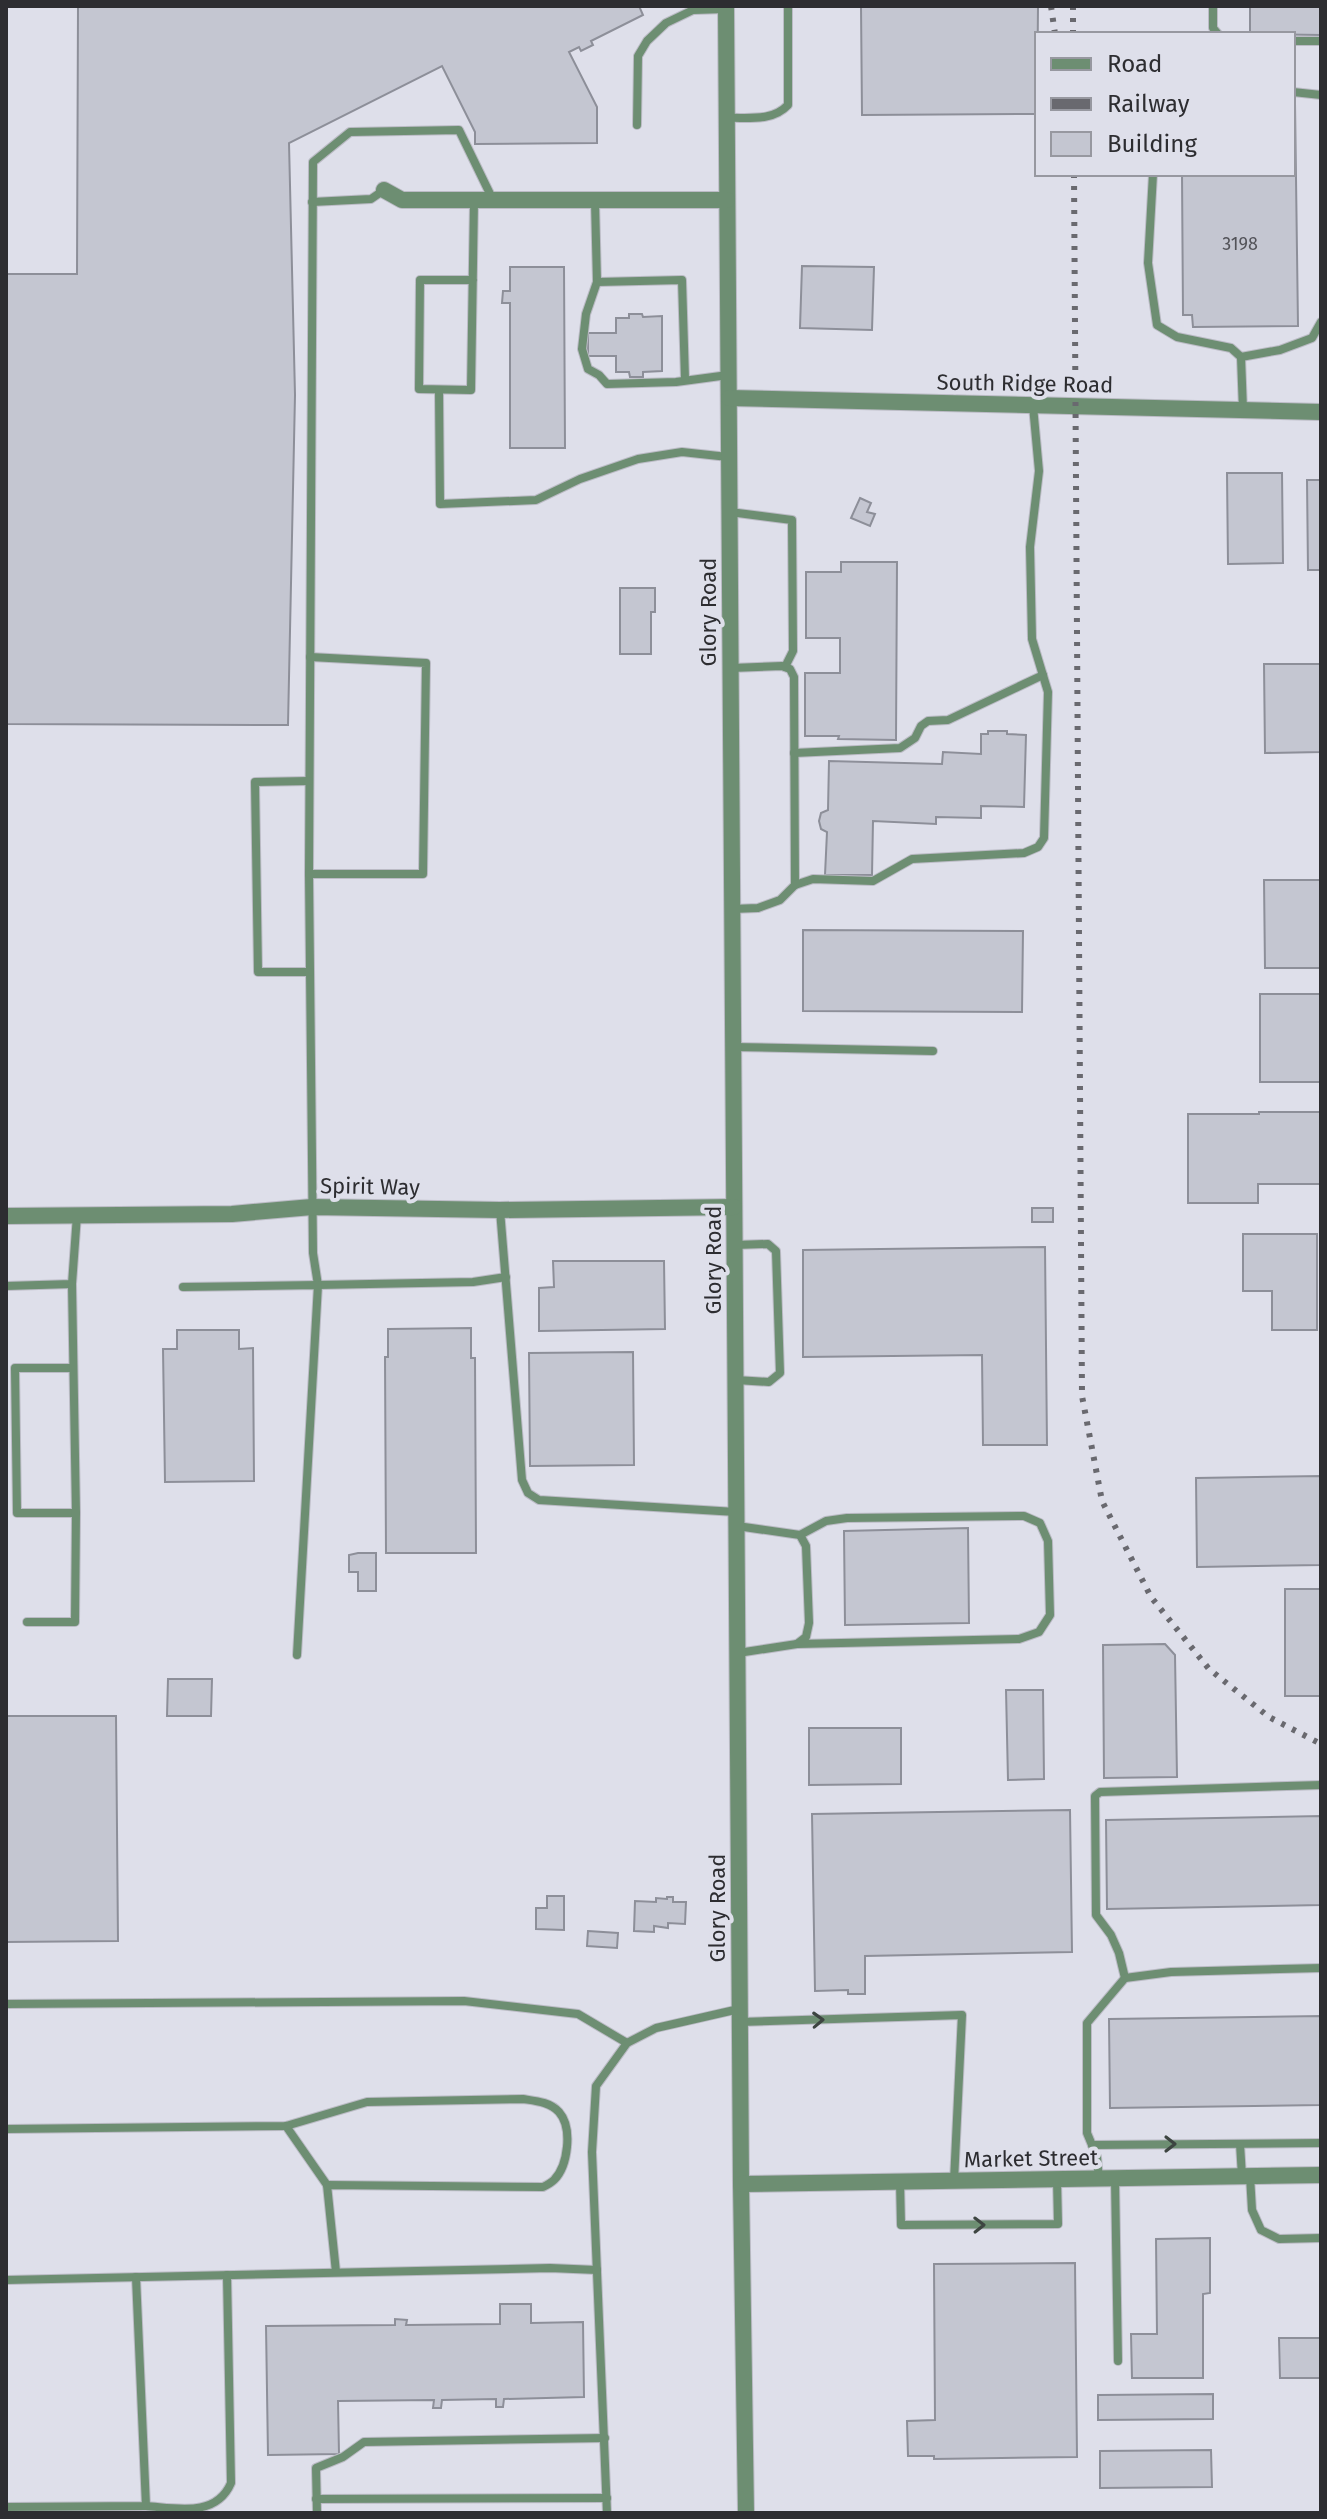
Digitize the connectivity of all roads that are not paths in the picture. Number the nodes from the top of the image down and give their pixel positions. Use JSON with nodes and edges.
{"nodes":[{"id":1,"x":788,"y":6,"type":"edge"},
{"id":2,"x":1213,"y":6,"type":"edge"},
{"id":3,"x":726,"y":7,"type":"edge"},
{"id":4,"x":1216,"y":32,"type":"edge"},
{"id":5,"x":1295,"y":41,"type":"edge"},
{"id":6,"x":1321,"y":41,"type":"edge"},
{"id":7,"x":1295,"y":92,"type":"edge"},
{"id":8,"x":1321,"y":95,"type":"edge"},
{"id":9,"x":726,"y":118,"type":"junction"},
{"id":10,"x":637,"y":125,"type":"dead end"},
{"id":11,"x":1153,"y":176,"type":"edge"},
{"id":12,"x":384,"y":190,"type":"joint"},
{"id":13,"x":474,"y":200,"type":"junction"},
{"id":14,"x":493,"y":200,"type":"junction"},
{"id":15,"x":595,"y":200,"type":"junction"},
{"id":16,"x":727,"y":200,"type":"junction"},
{"id":17,"x":312,"y":202,"type":"junction"},
{"id":18,"x":473,"y":280,"type":"junction"},
{"id":19,"x":597,"y":282,"type":"junction"},
{"id":20,"x":1321,"y":322,"type":"edge"},
{"id":21,"x":1241,"y":357,"type":"junction"},
{"id":22,"x":728,"y":375,"type":"junction"},
{"id":23,"x":685,"y":379,"type":"junction"},
{"id":24,"x":439,"y":390,"type":"junction"},
{"id":25,"x":729,"y":398,"type":"junction"},
{"id":26,"x":1033,"y":406,"type":"junction"},
{"id":27,"x":1243,"y":410,"type":"junction"},
{"id":28,"x":1321,"y":412,"type":"edge"},
{"id":29,"x":729,"y":457,"type":"junction"},
{"id":30,"x":730,"y":512,"type":"junction"},
{"id":31,"x":310,"y":657,"type":"junction"},
{"id":32,"x":785,"y":667,"type":"junction"},
{"id":33,"x":731,"y":668,"type":"junction"},
{"id":34,"x":1043,"y":675,"type":"junction"},
{"id":35,"x":794,"y":753,"type":"junction"},
{"id":36,"x":309,"y":781,"type":"junction"},
{"id":37,"x":309,"y":874,"type":"junction"},
{"id":38,"x":795,"y":885,"type":"junction"},
{"id":39,"x":732,"y":909,"type":"junction"},
{"id":40,"x":310,"y":972,"type":"junction"},
{"id":41,"x":733,"y":1047,"type":"junction"},
{"id":42,"x":933,"y":1051,"type":"dead end"},
{"id":43,"x":312,"y":1207,"type":"junction"},
{"id":44,"x":734,"y":1207,"type":"junction"},
{"id":45,"x":500,"y":1210,"type":"junction"},
{"id":46,"x":77,"y":1215,"type":"junction"},
{"id":47,"x":6,"y":1216,"type":"edge"},
{"id":48,"x":735,"y":1245,"type":"junction"},
{"id":49,"x":506,"y":1277,"type":"junction"},
{"id":50,"x":72,"y":1284,"type":"junction"},
{"id":51,"x":318,"y":1285,"type":"junction"},
{"id":52,"x":6,"y":1286,"type":"edge"},
{"id":53,"x":183,"y":1287,"type":"dead end"},
{"id":54,"x":73,"y":1368,"type":"junction"},
{"id":55,"x":736,"y":1380,"type":"junction"},
{"id":56,"x":76,"y":1513,"type":"junction"},
{"id":57,"x":736,"y":1519,"type":"junction"},
{"id":58,"x":800,"y":1535,"type":"junction"},
{"id":59,"x":27,"y":1622,"type":"dead end"},
{"id":60,"x":797,"y":1644,"type":"junction"},
{"id":61,"x":737,"y":1653,"type":"junction"},
{"id":62,"x":297,"y":1655,"type":"dead end"},
{"id":63,"x":1321,"y":1785,"type":"edge"},
{"id":64,"x":1321,"y":1968,"type":"edge"},
{"id":65,"x":1125,"y":1978,"type":"junction"},
{"id":66,"x":6,"y":2004,"type":"edge"},
{"id":67,"x":740,"y":2016,"type":"junction"},
{"id":68,"x":627,"y":2043,"type":"junction"},
{"id":69,"x":286,"y":2126,"type":"junction"},
{"id":70,"x":6,"y":2129,"type":"edge"},
{"id":71,"x":1321,"y":2143,"type":"edge"},
{"id":72,"x":1240,"y":2144,"type":"junction"},
{"id":73,"x":1092,"y":2145,"type":"junction"},
{"id":74,"x":1321,"y":2175,"type":"edge"},
{"id":75,"x":1246,"y":2176,"type":"junction"},
{"id":76,"x":1107,"y":2178,"type":"junction"},
{"id":77,"x":1057,"y":2179,"type":"junction"},
{"id":78,"x":900,"y":2181,"type":"junction"},
{"id":79,"x":954,"y":2181,"type":"junction"},
{"id":80,"x":741,"y":2184,"type":"junction"},
{"id":81,"x":327,"y":2185,"type":"junction"},
{"id":82,"x":1321,"y":2238,"type":"edge"},
{"id":83,"x":597,"y":2270,"type":"junction"},
{"id":84,"x":336,"y":2272,"type":"junction"},
{"id":85,"x":227,"y":2275,"type":"junction"},
{"id":86,"x":136,"y":2277,"type":"junction"},
{"id":87,"x":6,"y":2280,"type":"edge"},
{"id":88,"x":1118,"y":2361,"type":"dead end"},
{"id":89,"x":605,"y":2438,"type":"junction"},
{"id":90,"x":607,"y":2498,"type":"junction"},
{"id":91,"x":316,"y":2499,"type":"junction"},
{"id":92,"x":146,"y":2506,"type":"junction"},
{"id":93,"x":6,"y":2507,"type":"edge"},
{"id":94,"x":317,"y":2513,"type":"edge"},
{"id":95,"x":607,"y":2513,"type":"edge"},
{"id":96,"x":746,"y":2513,"type":"edge"}],
"edges":[{"from":1,"to":9,"type":"lane"},
{"from":2,"to":4,"type":"lane"},
{"from":3,"to":9,"type":"street","name":"Glory Road"},
{"from":3,"to":10,"type":"lane"},
{"from":5,"to":6,"type":"lane"},
{"from":7,"to":8,"type":"lane"},
{"from":9,"to":16,"type":"street","name":"Glory Road"},
{"from":11,"to":21,"type":"lane"},
{"from":12,"to":13,"type":"street"},
{"from":12,"to":17,"type":"lane"},
{"from":13,"to":14,"type":"street"},
{"from":13,"to":18,"type":"lane"},
{"from":14,"to":15,"type":"street"},
{"from":14,"to":17,"type":"lane"},
{"from":15,"to":16,"type":"street"},
{"from":15,"to":19,"type":"lane"},
{"from":16,"to":22,"type":"street","name":"Glory Road"},
{"from":17,"to":31,"type":"lane"},
{"from":18,"to":24,"type":"lane"},
{"from":18,"to":24,"type":"lane"},
{"from":19,"to":23,"type":"lane"},
{"from":19,"to":23,"type":"lane"},
{"from":20,"to":21,"type":"lane"},
{"from":21,"to":27,"type":"lane"},
{"from":22,"to":23,"type":"lane"},
{"from":22,"to":25,"type":"street","name":"Glory Road"},
{"from":24,"to":29,"type":"lane"},
{"from":25,"to":26,"type":"street","name":"South Ridge Road"},
{"from":25,"to":29,"type":"street","name":"Glory Road"},
{"from":26,"to":27,"type":"street","name":"South Ridge Road"},
{"from":26,"to":34,"type":"lane"},
{"from":27,"to":28,"type":"street","name":"South Ridge Road"},
{"from":29,"to":30,"type":"street","name":"Glory Road"},
{"from":30,"to":32,"type":"lane"},
{"from":30,"to":33,"type":"street","name":"Glory Road"},
{"from":31,"to":36,"type":"lane"},
{"from":31,"to":37,"type":"lane"},
{"from":32,"to":33,"type":"lane"},
{"from":32,"to":35,"type":"lane"},
{"from":33,"to":39,"type":"street","name":"Glory Road"},
{"from":34,"to":35,"type":"lane"},
{"from":34,"to":38,"type":"lane"},
{"from":35,"to":38,"type":"lane"},
{"from":36,"to":37,"type":"lane"},
{"from":36,"to":40,"type":"lane"},
{"from":37,"to":40,"type":"lane"},
{"from":38,"to":39,"type":"lane"},
{"from":39,"to":41,"type":"street","name":"Glory Road"},
{"from":40,"to":43,"type":"lane"},
{"from":41,"to":42,"type":"lane"},
{"from":41,"to":44,"type":"street","name":"Glory Road"},
{"from":43,"to":45,"type":"street","name":"Spirit Way"},
{"from":43,"to":46,"type":"street","name":"Spirit Way"},
{"from":43,"to":51,"type":"lane"},
{"from":44,"to":45,"type":"street","name":"Spirit Way"},
{"from":44,"to":48,"type":"street","name":"Glory Road"},
{"from":45,"to":49,"type":"lane"},
{"from":46,"to":47,"type":"street","name":"Spirit Way"},
{"from":46,"to":50,"type":"lane"},
{"from":48,"to":55,"type":"street","name":"Glory Road"},
{"from":48,"to":55,"type":"lane"},
{"from":49,"to":51,"type":"lane"},
{"from":49,"to":57,"type":"lane"},
{"from":50,"to":52,"type":"lane"},
{"from":50,"to":54,"type":"lane"},
{"from":51,"to":53,"type":"lane"},
{"from":51,"to":62,"type":"lane"},
{"from":54,"to":56,"type":"lane"},
{"from":54,"to":56,"type":"lane"},
{"from":55,"to":57,"type":"street","name":"Glory Road"},
{"from":56,"to":59,"type":"lane"},
{"from":57,"to":58,"type":"lane"},
{"from":57,"to":61,"type":"street","name":"Glory Road"},
{"from":58,"to":60,"type":"lane"},
{"from":58,"to":60,"type":"lane"},
{"from":60,"to":61,"type":"lane"},
{"from":61,"to":67,"type":"street","name":"Glory Road"},
{"from":63,"to":65,"type":"lane"},
{"from":64,"to":65,"type":"lane"},
{"from":65,"to":73,"type":"lane"},
{"from":66,"to":68,"type":"lane"},
{"from":67,"to":68,"type":"lane"},
{"from":67,"to":79,"type":"lane","one_way":true},
{"from":67,"to":80,"type":"street","name":"Glory Road"},
{"from":68,"to":83,"type":"lane"},
{"from":69,"to":70,"type":"lane"},
{"from":69,"to":81,"type":"lane"},
{"from":69,"to":81,"type":"lane"},
{"from":71,"to":72,"type":"lane"},
{"from":73,"to":72,"type":"lane","one_way":true},
{"from":72,"to":75,"type":"lane"},
{"from":73,"to":76,"type":"lane"},
{"from":74,"to":75,"type":"street","name":"Market Street"},
{"from":75,"to":76,"type":"street","name":"Market Street"},
{"from":75,"to":82,"type":"lane"},
{"from":76,"to":77,"type":"street","name":"Market Street"},
{"from":76,"to":88,"type":"lane"},
{"from":78,"to":77,"type":"lane","one_way":true},
{"from":77,"to":79,"type":"street","name":"Market Street"},
{"from":78,"to":79,"type":"street","name":"Market Street"},
{"from":78,"to":80,"type":"street","name":"Market Street"},
{"from":80,"to":96,"type":"street","name":"Glory Road"},
{"from":81,"to":84,"type":"lane"},
{"from":83,"to":84,"type":"lane"},
{"from":83,"to":89,"type":"lane"},
{"from":84,"to":85,"type":"lane"},
{"from":85,"to":86,"type":"lane"},
{"from":85,"to":92,"type":"lane"},
{"from":86,"to":87,"type":"lane"},
{"from":86,"to":92,"type":"lane"},
{"from":89,"to":90,"type":"lane"},
{"from":89,"to":91,"type":"lane"},
{"from":90,"to":91,"type":"lane"},
{"from":90,"to":95,"type":"lane"},
{"from":91,"to":94,"type":"lane"},
{"from":92,"to":93,"type":"lane"}]}
